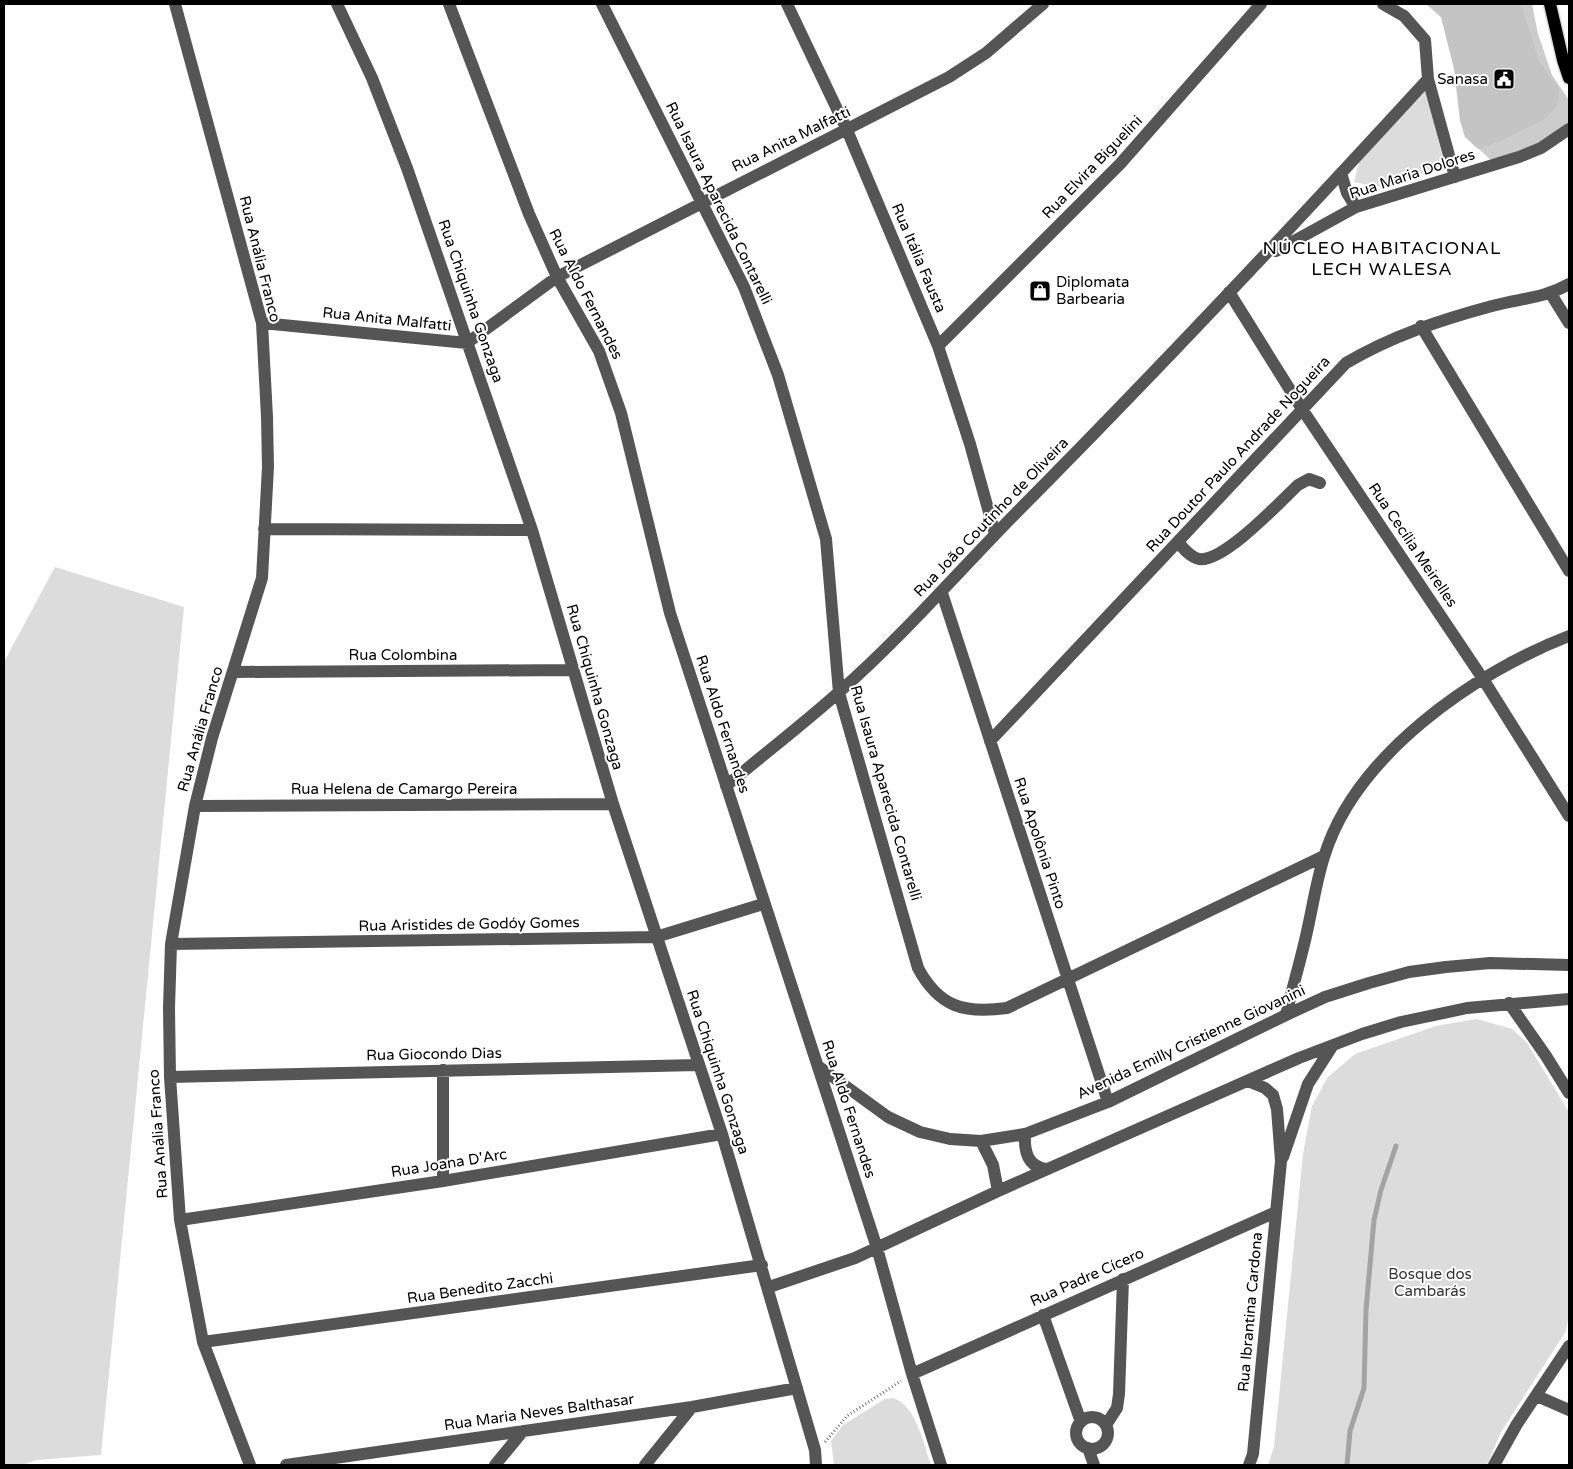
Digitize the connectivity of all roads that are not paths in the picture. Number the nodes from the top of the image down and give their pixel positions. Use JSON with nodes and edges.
{"nodes":[{"id":1,"x":175,"y":4,"type":"edge"},
{"id":2,"x":337,"y":4,"type":"edge"},
{"id":3,"x":449,"y":4,"type":"edge"},
{"id":4,"x":602,"y":4,"type":"edge"},
{"id":5,"x":787,"y":4,"type":"edge"},
{"id":6,"x":1043,"y":4,"type":"edge"},
{"id":7,"x":1261,"y":4,"type":"edge"},
{"id":8,"x":1383,"y":4,"type":"edge"},
{"id":9,"x":1550,"y":4,"type":"edge"},
{"id":10,"x":1556,"y":34,"type":"junction"},
{"id":11,"x":1569,"y":50,"type":"edge"},
{"id":12,"x":1569,"y":78,"type":"edge"},
{"id":13,"x":1428,"y":79,"type":"junction"},
{"id":14,"x":1569,"y":129,"type":"edge"},
{"id":15,"x":847,"y":130,"type":"junction"},
{"id":16,"x":1342,"y":173,"type":"junction"},
{"id":17,"x":1454,"y":176,"type":"junction"},
{"id":18,"x":701,"y":202,"type":"junction"},
{"id":19,"x":1356,"y":207,"type":"junction"},
{"id":20,"x":1266,"y":256,"type":"junction"},
{"id":21,"x":558,"y":277,"type":"junction"},
{"id":22,"x":1569,"y":284,"type":"edge"},
{"id":23,"x":1229,"y":292,"type":"junction"},
{"id":24,"x":1551,"y":294,"type":"junction"},
{"id":25,"x":262,"y":323,"type":"junction"},
{"id":26,"x":1569,"y":323,"type":"edge"},
{"id":27,"x":1421,"y":326,"type":"junction"},
{"id":28,"x":467,"y":343,"type":"junction"},
{"id":29,"x":938,"y":346,"type":"junction"},
{"id":30,"x":1302,"y":409,"type":"junction"},
{"id":31,"x":1320,"y":483,"type":"dead end"},
{"id":32,"x":264,"y":529,"type":"junction"},
{"id":33,"x":532,"y":530,"type":"junction"},
{"id":34,"x":995,"y":534,"type":"junction"},
{"id":35,"x":1178,"y":542,"type":"junction"},
{"id":36,"x":1569,"y":571,"type":"edge"},
{"id":37,"x":942,"y":593,"type":"junction"},
{"id":38,"x":1569,"y":636,"type":"edge"},
{"id":39,"x":573,"y":670,"type":"junction"},
{"id":40,"x":233,"y":672,"type":"junction"},
{"id":41,"x":1483,"y":678,"type":"junction"},
{"id":42,"x":839,"y":693,"type":"junction"},
{"id":43,"x":990,"y":741,"type":"junction"},
{"id":44,"x":726,"y":786,"type":"junction"},
{"id":45,"x":613,"y":804,"type":"junction"},
{"id":46,"x":195,"y":806,"type":"junction"},
{"id":47,"x":1569,"y":816,"type":"edge"},
{"id":48,"x":1324,"y":856,"type":"junction"},
{"id":49,"x":763,"y":904,"type":"junction"},
{"id":50,"x":656,"y":937,"type":"junction"},
{"id":51,"x":171,"y":944,"type":"junction"},
{"id":52,"x":1569,"y":965,"type":"edge"},
{"id":53,"x":1066,"y":981,"type":"junction"},
{"id":54,"x":1569,"y":999,"type":"edge"},
{"id":55,"x":1509,"y":1003,"type":"junction"},
{"id":56,"x":1286,"y":1015,"type":"junction"},
{"id":57,"x":1333,"y":1045,"type":"junction"},
{"id":58,"x":699,"y":1065,"type":"junction"},
{"id":59,"x":818,"y":1066,"type":"junction"},
{"id":60,"x":443,"y":1070,"type":"junction"},
{"id":61,"x":170,"y":1077,"type":"junction"},
{"id":62,"x":1248,"y":1081,"type":"junction"},
{"id":63,"x":1569,"y":1093,"type":"edge"},
{"id":64,"x":1108,"y":1102,"type":"junction"},
{"id":65,"x":722,"y":1134,"type":"junction"},
{"id":66,"x":1025,"y":1134,"type":"junction"},
{"id":67,"x":981,"y":1141,"type":"junction"},
{"id":68,"x":1281,"y":1161,"type":"junction"},
{"id":69,"x":1047,"y":1169,"type":"junction"},
{"id":70,"x":443,"y":1181,"type":"junction"},
{"id":71,"x":998,"y":1191,"type":"junction"},
{"id":72,"x":1276,"y":1212,"type":"junction"},
{"id":73,"x":180,"y":1220,"type":"junction"},
{"id":74,"x":877,"y":1248,"type":"junction"},
{"id":75,"x":762,"y":1265,"type":"junction"},
{"id":76,"x":1123,"y":1279,"type":"junction"},
{"id":77,"x":769,"y":1287,"type":"junction"},
{"id":78,"x":1043,"y":1315,"type":"junction"},
{"id":79,"x":203,"y":1342,"type":"junction"},
{"id":80,"x":1569,"y":1346,"type":"edge"},
{"id":81,"x":912,"y":1374,"type":"junction"},
{"id":82,"x":797,"y":1388,"type":"junction"},
{"id":83,"x":1537,"y":1396,"type":"junction"},
{"id":84,"x":692,"y":1407,"type":"junction"},
{"id":85,"x":1569,"y":1410,"type":"edge"},
{"id":86,"x":1081,"y":1422,"type":"junction"},
{"id":87,"x":1106,"y":1425,"type":"junction"},
{"id":88,"x":523,"y":1431,"type":"junction"},
{"id":89,"x":1088,"y":1448,"type":"junction"},
{"id":90,"x":250,"y":1465,"type":"edge"},
{"id":91,"x":286,"y":1465,"type":"edge"},
{"id":92,"x":495,"y":1465,"type":"edge"},
{"id":93,"x":646,"y":1465,"type":"edge"},
{"id":94,"x":816,"y":1465,"type":"edge"},
{"id":95,"x":942,"y":1465,"type":"edge"},
{"id":96,"x":1094,"y":1465,"type":"edge"},
{"id":97,"x":1249,"y":1465,"type":"edge"},
{"id":98,"x":1494,"y":1465,"type":"edge"}],
"edges":[{"from":1,"to":25,"type":"street","name":"Rua Anália Franco"},
{"from":2,"to":28,"type":"street","name":"Rua Chiquinha Gonzaga"},
{"from":3,"to":21,"type":"street","name":"Rua Aldo Fernandes"},
{"from":4,"to":18,"type":"street","name":"Rua Isaura Aparecida Contarelli"},
{"from":5,"to":15,"type":"street","name":"Rua Itália Fausta"},
{"from":6,"to":15,"type":"street","name":"Rua Anita Malfatti"},
{"from":7,"to":29,"type":"street","name":"Rua Elvira Biguelini"},
{"from":8,"to":13,"type":"street"},
{"from":9,"to":10,"type":"main road"},
{"from":10,"to":11,"type":"main road"},
{"from":10,"to":12,"type":"main road"},
{"from":13,"to":16,"type":"street"},
{"from":13,"to":17,"type":"street"},
{"from":14,"to":17,"type":"street","name":"Rua Maria Dolores"},
{"from":15,"to":18,"type":"street","name":"Rua Anita Malfatti"},
{"from":15,"to":29,"type":"street","name":"Rua Itália Fausta"},
{"from":16,"to":19,"type":"street"},
{"from":16,"to":20,"type":"street"},
{"from":17,"to":19,"type":"street","name":"Rua Maria Dolores"},
{"from":18,"to":21,"type":"street","name":"Rua Anita Malfatti"},
{"from":18,"to":42,"type":"street","name":"Rua Isaura Aparecida Contarelli"},
{"from":19,"to":20,"type":"street","name":"Rua Maria Dolores"},
{"from":20,"to":23,"type":"street","name":"Rua João Coutinho de Oliveira"},
{"from":21,"to":28,"type":"street","name":"Rua Anita Malfatti"},
{"from":21,"to":44,"type":"street","name":"Rua Aldo Fernandes"},
{"from":22,"to":24,"type":"street","name":"Rua Doutor Paulo Andrade Nogueira"},
{"from":23,"to":30,"type":"street","name":"Rua Cecília Meirelles"},
{"from":23,"to":34,"type":"street","name":"Rua João Coutinho de Oliveira"},
{"from":24,"to":26,"type":"street"},
{"from":24,"to":27,"type":"street","name":"Rua Doutor Paulo Andrade Nogueira"},
{"from":25,"to":28,"type":"street","name":"Rua Anita Malfatti"},
{"from":25,"to":32,"type":"street","name":"Rua Anália Franco"},
{"from":27,"to":30,"type":"street","name":"Rua Doutor Paulo Andrade Nogueira"},
{"from":27,"to":36,"type":"street"},
{"from":28,"to":33,"type":"street","name":"Rua Chiquinha Gonzaga"},
{"from":29,"to":34,"type":"street","name":"Rua Itália Fausta"},
{"from":30,"to":35,"type":"street","name":"Rua Doutor Paulo Andrade Nogueira"},
{"from":30,"to":41,"type":"street","name":"Rua Cecília Meirelles"},
{"from":31,"to":35,"type":"street"},
{"from":32,"to":33,"type":"street"},
{"from":32,"to":40,"type":"street","name":"Rua Anália Franco"},
{"from":33,"to":39,"type":"street","name":"Rua Chiquinha Gonzaga"},
{"from":34,"to":37,"type":"street","name":"Rua João Coutinho de Oliveira"},
{"from":35,"to":43,"type":"street","name":"Rua Doutor Paulo Andrade Nogueira"},
{"from":37,"to":42,"type":"street","name":"Rua João Coutinho de Oliveira"},
{"from":37,"to":43,"type":"street","name":"Rua Apolônia Pinto"},
{"from":38,"to":41,"type":"street"},
{"from":39,"to":40,"type":"street","name":"Rua Colombina"},
{"from":39,"to":45,"type":"street","name":"Rua Chiquinha Gonzaga"},
{"from":40,"to":46,"type":"street","name":"Rua Anália Franco"},
{"from":41,"to":47,"type":"street","name":"Rua Cecília Meirelles"},
{"from":41,"to":48,"type":"street"},
{"from":42,"to":44,"type":"street","name":"Rua João Coutinho de Oliveira"},
{"from":42,"to":53,"type":"street","name":"Rua Isaura Aparecida Contarelli"},
{"from":43,"to":53,"type":"street","name":"Rua Apolônia Pinto"},
{"from":44,"to":49,"type":"street","name":"Rua Aldo Fernandes"},
{"from":45,"to":46,"type":"street","name":"Rua Helena de Camargo Pereira"},
{"from":45,"to":50,"type":"street","name":"Rua Chiquinha Gonzaga"},
{"from":46,"to":51,"type":"street","name":"Rua Anália Franco"},
{"from":48,"to":53,"type":"street","name":"Rua Isaura Aparecida Contarelli"},
{"from":48,"to":56,"type":"street"},
{"from":49,"to":50,"type":"street","name":"Rua Aristides de Godóy Gomes"},
{"from":49,"to":59,"type":"street","name":"Rua Aldo Fernandes"},
{"from":50,"to":51,"type":"street","name":"Rua Aristides de Godóy Gomes"},
{"from":50,"to":58,"type":"street","name":"Rua Chiquinha Gonzaga"},
{"from":51,"to":61,"type":"street","name":"Rua Anália Franco"},
{"from":52,"to":56,"type":"street","name":"Avenida Emilly Cristienne Giovanini"},
{"from":53,"to":64,"type":"street","name":"Rua Apolônia Pinto"},
{"from":54,"to":55,"type":"street"},
{"from":55,"to":57,"type":"street"},
{"from":55,"to":63,"type":"street"},
{"from":56,"to":64,"type":"street","name":"Avenida Emilly Cristienne Giovanini"},
{"from":57,"to":62,"type":"street"},
{"from":57,"to":68,"type":"street","name":"Rua Ibrantina Cardona"},
{"from":58,"to":60,"type":"street","name":"Rua Giocondo Dias"},
{"from":58,"to":65,"type":"street","name":"Rua Chiquinha Gonzaga"},
{"from":59,"to":67,"type":"street","name":"Avenida Emilly Cristienne Giovanini"},
{"from":59,"to":74,"type":"street","name":"Rua Aldo Fernandes"},
{"from":60,"to":61,"type":"street","name":"Rua Giocondo Dias"},
{"from":60,"to":70,"type":"street"},
{"from":61,"to":73,"type":"street","name":"Rua Anália Franco"},
{"from":62,"to":68,"type":"street","name":"Rua Ibrantina Cardona"},
{"from":62,"to":69,"type":"street"},
{"from":64,"to":66,"type":"street","name":"Avenida Emilly Cristienne Giovanini"},
{"from":65,"to":70,"type":"street","name":"Rua Joana D'Arc"},
{"from":65,"to":75,"type":"street","name":"Rua Chiquinha Gonzaga"},
{"from":66,"to":67,"type":"street","name":"Avenida Emilly Cristienne Giovanini"},
{"from":66,"to":69,"type":"street"},
{"from":67,"to":71,"type":"street"},
{"from":68,"to":72,"type":"street","name":"Rua Ibrantina Cardona"},
{"from":69,"to":71,"type":"street"},
{"from":70,"to":73,"type":"street","name":"Rua Joana D'Arc"},
{"from":71,"to":74,"type":"street"},
{"from":72,"to":76,"type":"street","name":"Rua Padre Cícero"},
{"from":72,"to":97,"type":"street","name":"Rua Ibrantina Cardona"},
{"from":73,"to":79,"type":"street","name":"Rua Anália Franco"},
{"from":74,"to":77,"type":"street"},
{"from":74,"to":81,"type":"street","name":"Rua Aldo Fernandes"},
{"from":75,"to":77,"type":"street","name":"Rua Chiquinha Gonzaga"},
{"from":75,"to":79,"type":"street","name":"Rua Benedito Zacchi"},
{"from":76,"to":78,"type":"street","name":"Rua Padre Cícero"},
{"from":76,"to":87,"type":"street"},
{"from":77,"to":82,"type":"street","name":"Rua Chiquinha Gonzaga"},
{"from":78,"to":81,"type":"street","name":"Rua Padre Cícero"},
{"from":78,"to":86,"type":"street"},
{"from":79,"to":90,"type":"street","name":"Rua Anália Franco"},
{"from":80,"to":83,"type":"street"},
{"from":81,"to":95,"type":"street","name":"Rua Aldo Fernandes"},
{"from":82,"to":84,"type":"street","name":"Rua Maria Neves Balthasar"},
{"from":82,"to":94,"type":"street","name":"Rua Chiquinha Gonzaga"},
{"from":83,"to":85,"type":"street"},
{"from":83,"to":98,"type":"street"},
{"from":84,"to":88,"type":"street","name":"Rua Maria Neves Balthasar"},
{"from":84,"to":93,"type":"street"},
{"from":86,"to":87,"type":"street"},
{"from":86,"to":89,"type":"street"},
{"from":87,"to":89,"type":"street"},
{"from":88,"to":91,"type":"street","name":"Rua Maria Neves Balthasar"},
{"from":88,"to":92,"type":"street"},
{"from":89,"to":96,"type":"street"}]}
